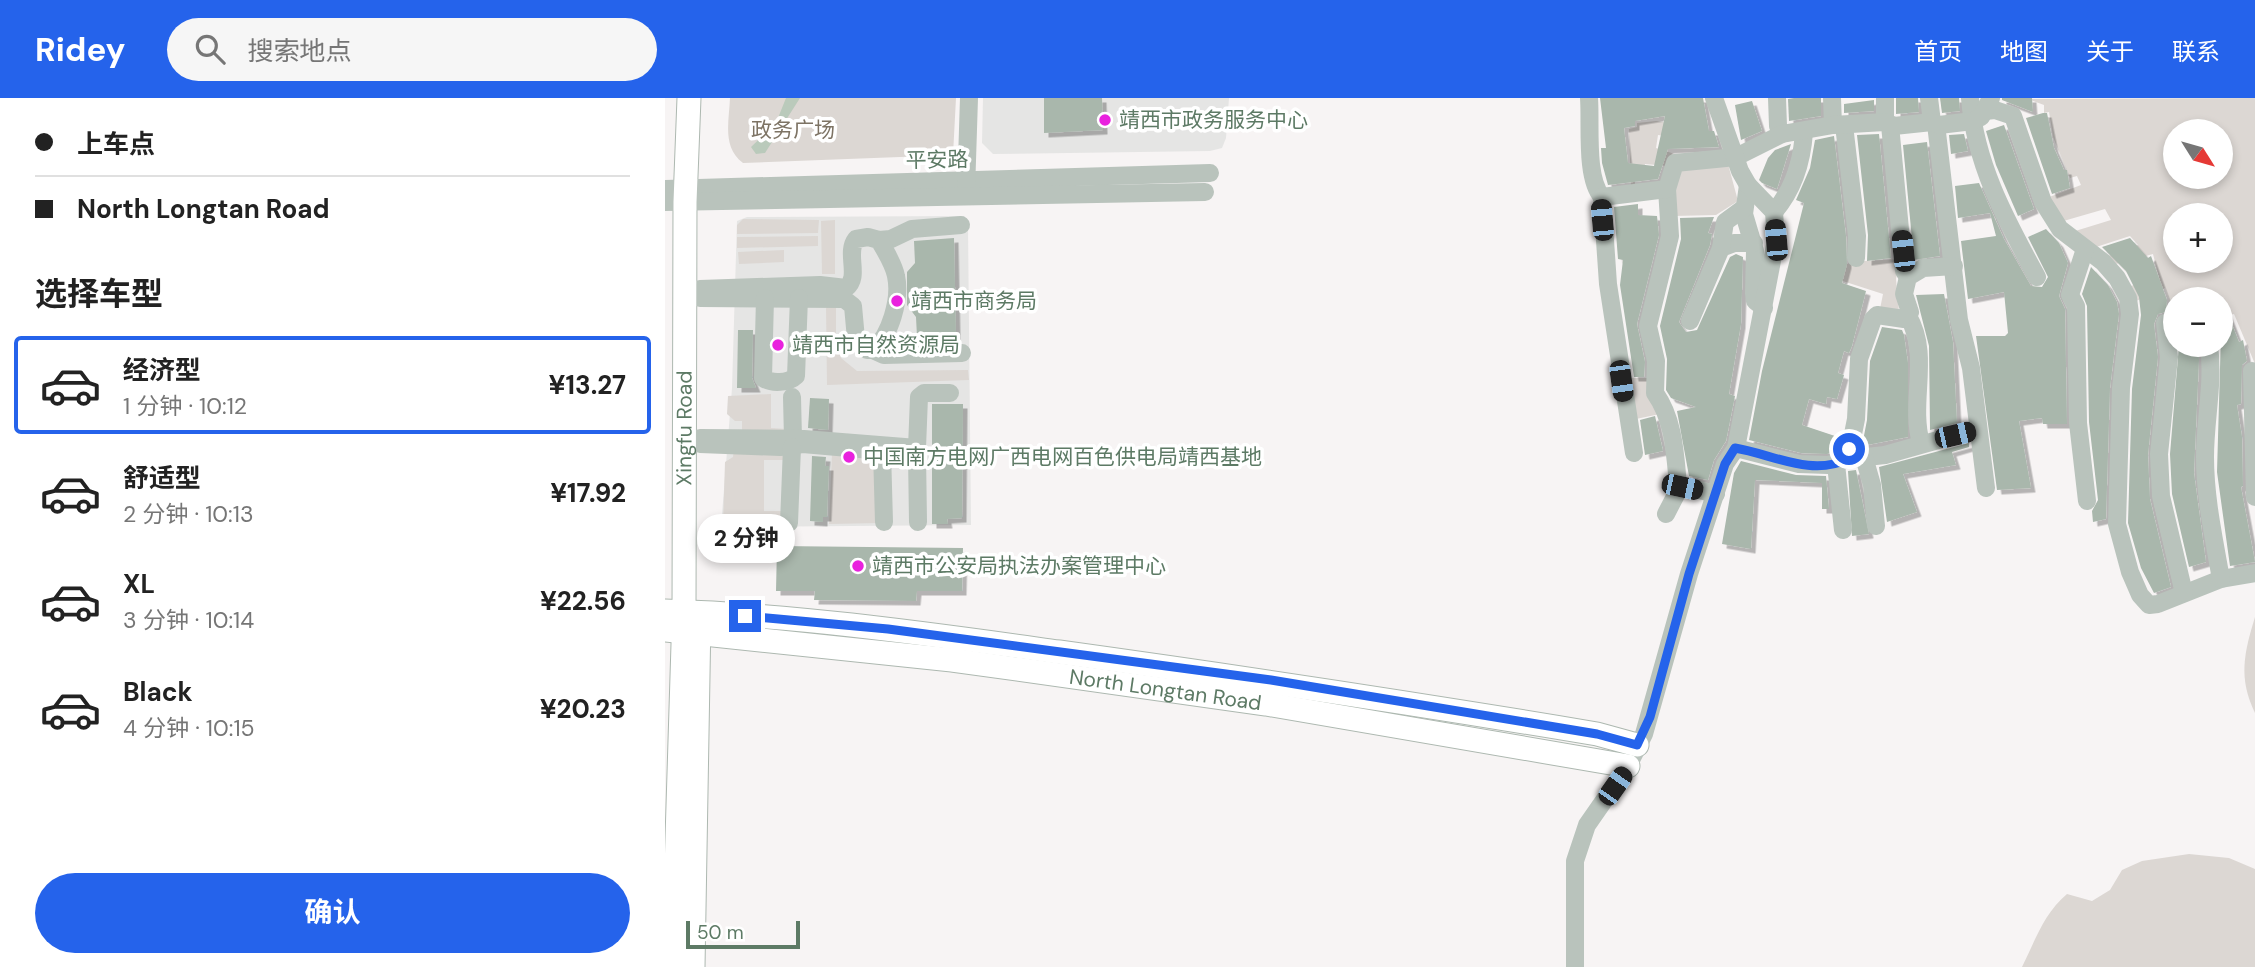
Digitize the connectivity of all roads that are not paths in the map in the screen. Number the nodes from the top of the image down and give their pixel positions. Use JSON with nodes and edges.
{"nodes":[{"id":1,"x":689,"y":98,"type":"edge"},
{"id":2,"x":703,"y":98,"type":"edge"},
{"id":3,"x":969,"y":98,"type":"edge"},
{"id":4,"x":1589,"y":98,"type":"edge"},
{"id":5,"x":1714,"y":98,"type":"edge"},
{"id":6,"x":1777,"y":98,"type":"edge"},
{"id":7,"x":1832,"y":98,"type":"edge"},
{"id":8,"x":1885,"y":98,"type":"edge"},
{"id":9,"x":1929,"y":98,"type":"edge"},
{"id":10,"x":1970,"y":98,"type":"edge"},
{"id":11,"x":1983,"y":110,"type":"edge"},
{"id":12,"x":1934,"y":123,"type":"junction"},
{"id":13,"x":1887,"y":124,"type":"junction"},
{"id":14,"x":1839,"y":125,"type":"junction"},
{"id":15,"x":1804,"y":132,"type":"junction"},
{"id":16,"x":1782,"y":134,"type":"junction"},
{"id":17,"x":1736,"y":157,"type":"junction"},
{"id":18,"x":1210,"y":173,"type":"dead end"},
{"id":19,"x":1748,"y":185,"type":"junction"},
{"id":20,"x":1667,"y":189,"type":"junction"},
{"id":21,"x":966,"y":191,"type":"junction"},
{"id":22,"x":1205,"y":192,"type":"dead end"},
{"id":23,"x":684,"y":196,"type":"edge"},
{"id":24,"x":1602,"y":197,"type":"junction"},
{"id":25,"x":1744,"y":208,"type":"junction"},
{"id":26,"x":1774,"y":212,"type":"junction"},
{"id":27,"x":961,"y":225,"type":"dead end"},
{"id":28,"x":879,"y":240,"type":"junction"},
{"id":29,"x":1754,"y":243,"type":"junction"},
{"id":30,"x":1721,"y":248,"type":"junction"},
{"id":31,"x":2085,"y":249,"type":"junction"},
{"id":32,"x":1856,"y":258,"type":"dead end"},
{"id":33,"x":1954,"y":266,"type":"junction"},
{"id":34,"x":1908,"y":276,"type":"junction"},
{"id":35,"x":2036,"y":277,"type":"dead end"},
{"id":36,"x":700,"y":294,"type":"junction"},
{"id":37,"x":765,"y":298,"type":"junction"},
{"id":38,"x":799,"y":298,"type":"junction"},
{"id":39,"x":1764,"y":308,"type":"junction"},
{"id":40,"x":1908,"y":316,"type":"junction"},
{"id":41,"x":1690,"y":321,"type":"dead end"},
{"id":42,"x":873,"y":350,"type":"junction"},
{"id":43,"x":763,"y":352,"type":"junction"},
{"id":44,"x":796,"y":353,"type":"junction"},
{"id":45,"x":962,"y":353,"type":"dead end"},
{"id":46,"x":2169,"y":357,"type":"edge"},
{"id":47,"x":2210,"y":357,"type":"edge"},
{"id":48,"x":2252,"y":370,"type":"dead end"},
{"id":49,"x":950,"y":393,"type":"dead end"},
{"id":50,"x":792,"y":397,"type":"dead end"},
{"id":51,"x":1977,"y":429,"type":"junction"},
{"id":52,"x":700,"y":441,"type":"junction"},
{"id":53,"x":792,"y":443,"type":"junction"},
{"id":54,"x":1921,"y":443,"type":"junction"},
{"id":55,"x":1735,"y":448,"type":"junction"},
{"id":56,"x":882,"y":451,"type":"junction"},
{"id":57,"x":917,"y":451,"type":"junction"},
{"id":58,"x":1634,"y":453,"type":"dead end"},
{"id":59,"x":1849,"y":460,"type":"junction"},
{"id":60,"x":1679,"y":487,"type":"junction"},
{"id":61,"x":1986,"y":488,"type":"dead end"},
{"id":62,"x":1716,"y":494,"type":"junction"},
{"id":63,"x":2255,"y":497,"type":"edge"},
{"id":64,"x":2087,"y":501,"type":"dead end"},
{"id":65,"x":1666,"y":514,"type":"dead end"},
{"id":66,"x":884,"y":522,"type":"dead end"},
{"id":67,"x":918,"y":522,"type":"dead end"},
{"id":68,"x":789,"y":523,"type":"dead end"},
{"id":69,"x":1876,"y":526,"type":"dead end"},
{"id":70,"x":1843,"y":530,"type":"dead end"},
{"id":71,"x":2255,"y":573,"type":"edge"},
{"id":72,"x":2221,"y":579,"type":"junction"},
{"id":73,"x":2184,"y":593,"type":"junction"},
{"id":74,"x":682,"y":621,"type":"edge"},
{"id":75,"x":673,"y":691,"type":"edge"},
{"id":76,"x":1632,"y":756,"type":"junction"},
{"id":77,"x":673,"y":967,"type":"edge"},
{"id":78,"x":693,"y":967,"type":"edge"},
{"id":79,"x":1575,"y":967,"type":"edge"}],
"edges":[{"from":1,"to":23,"type":"main road","name":"Xingfu Road"},
{"from":2,"to":23,"type":"main road","name":"Xingfu Road"},
{"from":3,"to":21,"type":"street"},
{"from":4,"to":24,"type":"street"},
{"from":5,"to":17,"type":"street"},
{"from":6,"to":16,"type":"street"},
{"from":7,"to":14,"type":"street"},
{"from":8,"to":13,"type":"street"},
{"from":9,"to":12,"type":"street"},
{"from":10,"to":11,"type":"street"},
{"from":11,"to":12,"type":"street"},
{"from":11,"to":31,"type":"street"},
{"from":11,"to":35,"type":"street"},
{"from":12,"to":13,"type":"street"},
{"from":12,"to":33,"type":"street"},
{"from":13,"to":14,"type":"street"},
{"from":13,"to":34,"type":"street"},
{"from":14,"to":15,"type":"street"},
{"from":14,"to":32,"type":"street"},
{"from":15,"to":16,"type":"street"},
{"from":15,"to":26,"type":"street"},
{"from":16,"to":17,"type":"street"},
{"from":17,"to":19,"type":"street"},
{"from":17,"to":20,"type":"street"},
{"from":18,"to":21,"type":"street","name":"平安路"},
{"from":19,"to":25,"type":"street"},
{"from":19,"to":26,"type":"street"},
{"from":20,"to":24,"type":"street"},
{"from":20,"to":60,"type":"street"},
{"from":21,"to":22,"type":"street","name":"平安路"},
{"from":21,"to":23,"type":"street","name":"平安路"},
{"from":23,"to":36,"type":"main road","name":"Xingfu Road"},
{"from":23,"to":74,"type":"main road","name":"Xingfu Road"},
{"from":24,"to":58,"type":"street"},
{"from":25,"to":29,"type":"street"},
{"from":25,"to":30,"type":"street"},
{"from":26,"to":39,"type":"street"},
{"from":27,"to":28,"type":"street"},
{"from":28,"to":36,"type":"street"},
{"from":28,"to":42,"type":"street"},
{"from":29,"to":30,"type":"street"},
{"from":29,"to":39,"type":"street"},
{"from":30,"to":41,"type":"street"},
{"from":31,"to":64,"type":"street"},
{"from":31,"to":73,"type":"street"},
{"from":33,"to":34,"type":"street"},
{"from":33,"to":51,"type":"street"},
{"from":34,"to":40,"type":"street"},
{"from":36,"to":37,"type":"street"},
{"from":36,"to":52,"type":"main road","name":"Xingfu Road"},
{"from":37,"to":38,"type":"street"},
{"from":37,"to":43,"type":"street"},
{"from":38,"to":42,"type":"street"},
{"from":38,"to":44,"type":"street"},
{"from":39,"to":55,"type":"street"},
{"from":40,"to":54,"type":"street"},
{"from":40,"to":59,"type":"street"},
{"from":42,"to":45,"type":"street"},
{"from":43,"to":44,"type":"street"},
{"from":43,"to":44,"type":"street"},
{"from":46,"to":73,"type":"street"},
{"from":47,"to":72,"type":"street"},
{"from":48,"to":63,"type":"street"},
{"from":49,"to":57,"type":"street"},
{"from":50,"to":53,"type":"street"},
{"from":51,"to":54,"type":"street"},
{"from":51,"to":61,"type":"street"},
{"from":52,"to":53,"type":"street"},
{"from":52,"to":74,"type":"main road","name":"Xingfu Road"},
{"from":53,"to":56,"type":"street"},
{"from":53,"to":57,"type":"street"},
{"from":53,"to":68,"type":"street"},
{"from":54,"to":59,"type":"street"},
{"from":55,"to":59,"type":"street"},
{"from":55,"to":62,"type":"street"},
{"from":56,"to":57,"type":"street"},
{"from":56,"to":66,"type":"street"},
{"from":57,"to":67,"type":"street"},
{"from":59,"to":69,"type":"street"},
{"from":59,"to":70,"type":"street"},
{"from":60,"to":62,"type":"street"},
{"from":60,"to":65,"type":"street"},
{"from":62,"to":76,"type":"street"},
{"from":71,"to":72,"type":"street"},
{"from":72,"to":73,"type":"street"},
{"from":74,"to":75,"type":"main road","name":"Xingfu Road"},
{"from":74,"to":76,"type":"main road","name":"North Longtan Road"},
{"from":74,"to":78,"type":"main road","name":"Xingfu Road"},
{"from":75,"to":77,"type":"main road","name":"Xingfu Road"},
{"from":76,"to":79,"type":"street"}]}
